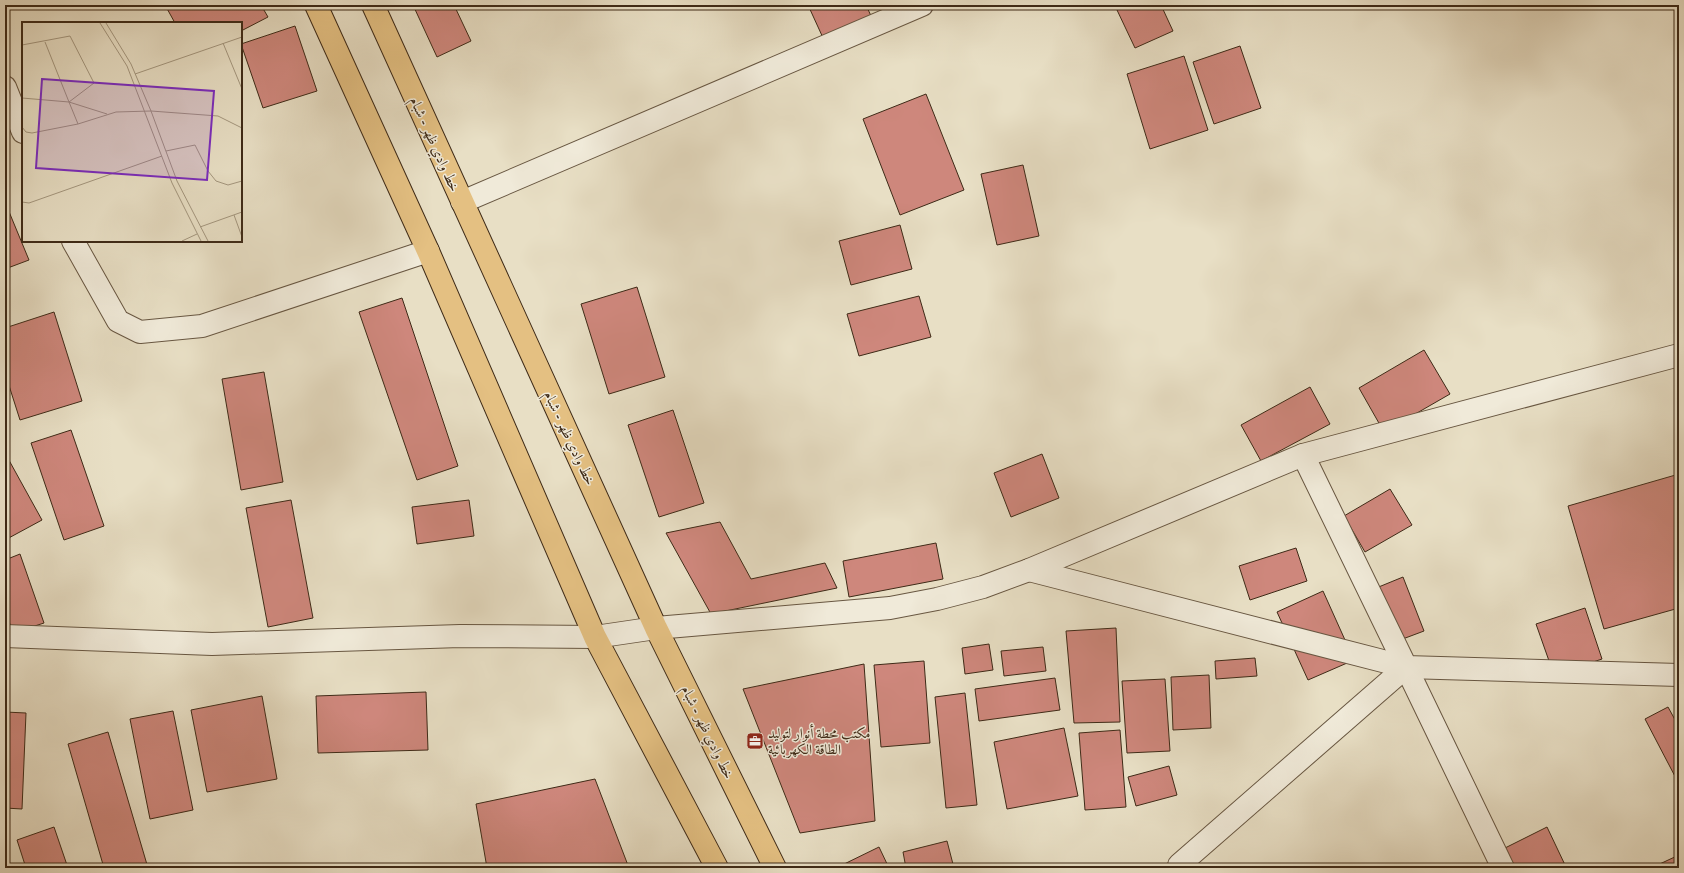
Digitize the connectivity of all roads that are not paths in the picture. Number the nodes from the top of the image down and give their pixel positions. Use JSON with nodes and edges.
{"nodes":[{"id":1,"x":316,"y":5,"type":"edge"},
{"id":2,"x":373,"y":5,"type":"edge"},
{"id":3,"x":922,"y":5,"type":"edge"},
{"id":4,"x":5,"y":87,"type":"edge"},
{"id":5,"x":22,"y":130,"type":"edge"},
{"id":6,"x":462,"y":202,"type":"junction"},
{"id":7,"x":74,"y":242,"type":"edge"},
{"id":8,"x":428,"y":251,"type":"junction"},
{"id":9,"x":1679,"y":355,"type":"edge"},
{"id":10,"x":1303,"y":455,"type":"junction"},
{"id":11,"x":1029,"y":570,"type":"junction"},
{"id":12,"x":656,"y":628,"type":"junction"},
{"id":13,"x":5,"y":636,"type":"edge"},
{"id":14,"x":595,"y":637,"type":"junction"},
{"id":15,"x":1406,"y":667,"type":"junction"},
{"id":16,"x":1679,"y":675,"type":"edge"},
{"id":17,"x":717,"y":868,"type":"edge"},
{"id":18,"x":775,"y":868,"type":"edge"},
{"id":19,"x":1181,"y":868,"type":"edge"},
{"id":20,"x":1503,"y":868,"type":"edge"}],
"edges":[{"from":1,"to":8,"type":"main road"},
{"from":2,"to":6,"type":"main road","name":"خط وادي ظهر - شبام"},
{"from":3,"to":6,"type":"street"},
{"from":4,"to":5,"type":"street"},
{"from":6,"to":12,"type":"main road","name":"خط وادي ظهر - شبام"},
{"from":7,"to":8,"type":"street"},
{"from":8,"to":14,"type":"main road"},
{"from":9,"to":10,"type":"street"},
{"from":10,"to":11,"type":"street"},
{"from":10,"to":15,"type":"street"},
{"from":11,"to":12,"type":"street"},
{"from":11,"to":15,"type":"street"},
{"from":12,"to":14,"type":"street"},
{"from":12,"to":18,"type":"main road","name":"خط وادي ظهر - شبام"},
{"from":13,"to":14,"type":"street"},
{"from":14,"to":17,"type":"main road"},
{"from":15,"to":16,"type":"street"},
{"from":15,"to":19,"type":"street"},
{"from":15,"to":20,"type":"street"}]}
